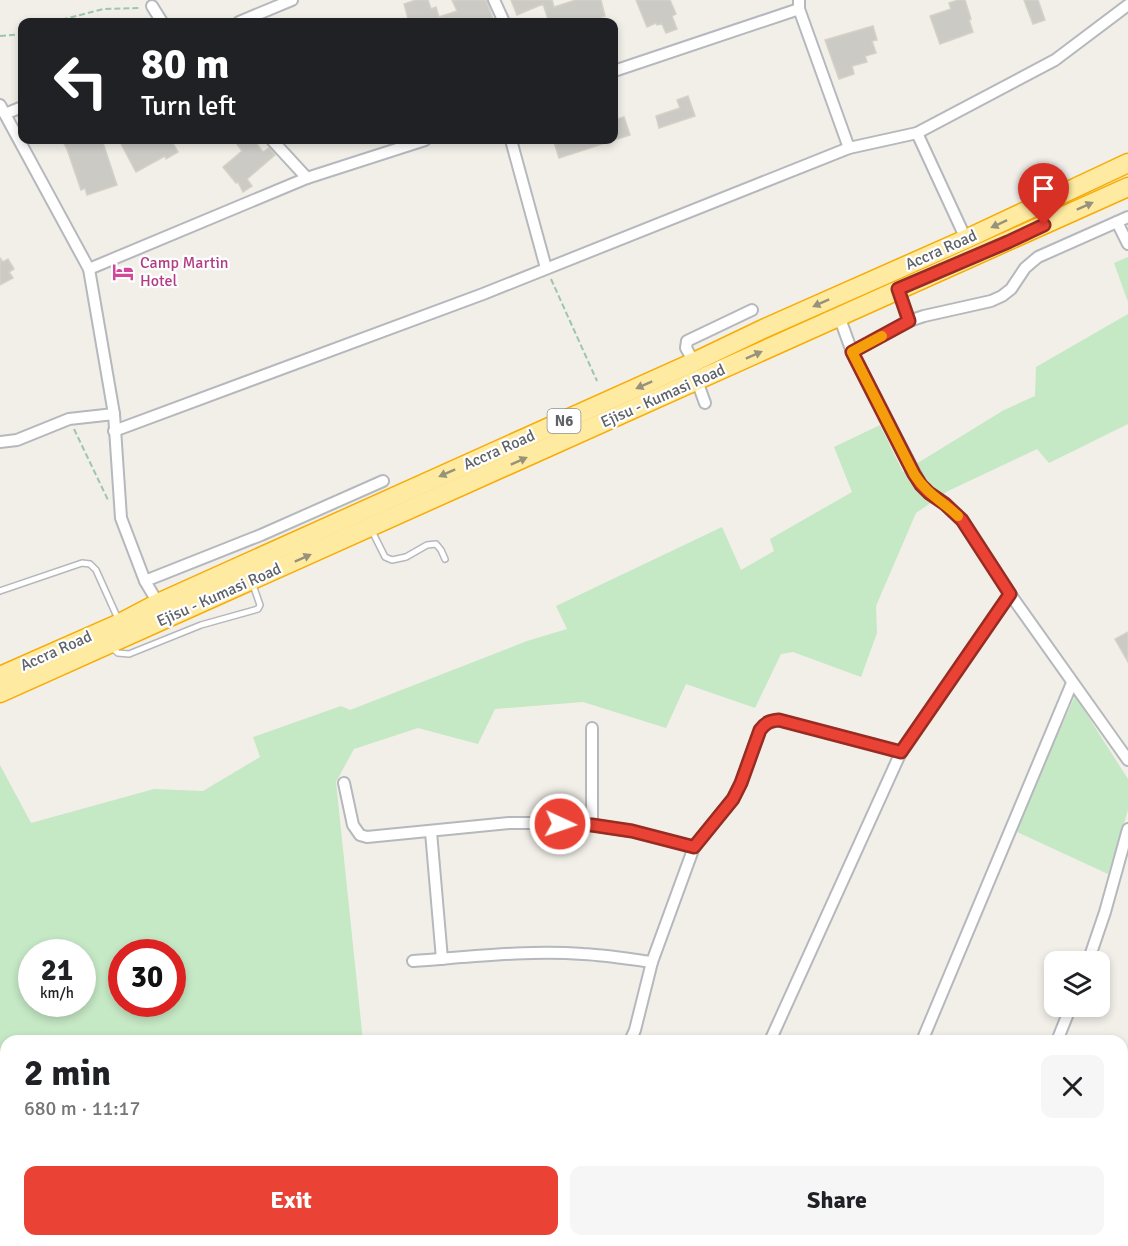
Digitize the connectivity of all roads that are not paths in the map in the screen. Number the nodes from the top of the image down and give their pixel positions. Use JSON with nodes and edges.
{"nodes":[{"id":1,"x":292,"y":0,"type":"edge"},
{"id":2,"x":494,"y":0,"type":"edge"},
{"id":3,"x":799,"y":4,"type":"edge"},
{"id":4,"x":1128,"y":5,"type":"edge"},
{"id":5,"x":152,"y":6,"type":"road end"},
{"id":6,"x":160,"y":18,"type":"edge"},
{"id":7,"x":249,"y":18,"type":"edge"},
{"id":8,"x":502,"y":18,"type":"edge"},
{"id":9,"x":618,"y":70,"type":"edge"},
{"id":10,"x":18,"y":108,"type":"edge"},
{"id":11,"x":3,"y":110,"type":"edge"},
{"id":12,"x":917,"y":133,"type":"junction"},
{"id":13,"x":18,"y":137,"type":"edge"},
{"id":14,"x":22,"y":144,"type":"edge"},
{"id":15,"x":276,"y":144,"type":"edge"},
{"id":16,"x":413,"y":144,"type":"edge"},
{"id":17,"x":512,"y":144,"type":"edge"},
{"id":18,"x":849,"y":148,"type":"junction"},
{"id":19,"x":1128,"y":163,"type":"edge"},
{"id":20,"x":308,"y":178,"type":"junction"},
{"id":21,"x":1128,"y":187,"type":"edge"},
{"id":22,"x":1128,"y":217,"type":"edge"},
{"id":23,"x":1117,"y":222,"type":"junction"},
{"id":24,"x":966,"y":239,"type":"junction"},
{"id":25,"x":1128,"y":244,"type":"edge"},
{"id":26,"x":546,"y":268,"type":"junction"},
{"id":27,"x":90,"y":269,"type":"junction"},
{"id":28,"x":898,"y":289,"type":"junction"},
{"id":29,"x":752,"y":310,"type":"dead end"},
{"id":30,"x":839,"y":316,"type":"junction"},
{"id":31,"x":909,"y":321,"type":"junction"},
{"id":32,"x":852,"y":352,"type":"junction"},
{"id":33,"x":694,"y":362,"type":"junction"},
{"id":34,"x":697,"y":381,"type":"junction"},
{"id":35,"x":705,"y":403,"type":"dead end"},
{"id":36,"x":114,"y":414,"type":"junction"},
{"id":37,"x":114,"y":430,"type":"junction"},
{"id":38,"x":0,"y":442,"type":"edge"},
{"id":39,"x":383,"y":481,"type":"dead end"},
{"id":40,"x":370,"y":527,"type":"junction"},
{"id":41,"x":445,"y":559,"type":"dead end"},
{"id":42,"x":252,"y":580,"type":"junction"},
{"id":43,"x":146,"y":581,"type":"junction"},
{"id":44,"x":0,"y":591,"type":"edge"},
{"id":45,"x":1010,"y":594,"type":"junction"},
{"id":46,"x":158,"y":603,"type":"junction"},
{"id":47,"x":120,"y":623,"type":"junction"},
{"id":48,"x":109,"y":645,"type":"junction"},
{"id":49,"x":0,"y":676,"type":"edge"},
{"id":50,"x":1072,"y":683,"type":"junction"},
{"id":51,"x":0,"y":693,"type":"edge"},
{"id":52,"x":592,"y":728,"type":"dead end"},
{"id":53,"x":901,"y":752,"type":"junction"},
{"id":54,"x":1128,"y":760,"type":"edge"},
{"id":55,"x":344,"y":783,"type":"dead end"},
{"id":56,"x":592,"y":825,"type":"junction"},
{"id":57,"x":1128,"y":829,"type":"edge"},
{"id":58,"x":431,"y":832,"type":"junction"},
{"id":59,"x":694,"y":847,"type":"junction"},
{"id":60,"x":1092,"y":951,"type":"edge"},
{"id":61,"x":442,"y":959,"type":"junction"},
{"id":62,"x":413,"y":961,"type":"dead end"},
{"id":63,"x":652,"y":962,"type":"junction"},
{"id":64,"x":1067,"y":1017,"type":"edge"},
{"id":65,"x":633,"y":1035,"type":"edge"},
{"id":66,"x":773,"y":1035,"type":"edge"},
{"id":67,"x":925,"y":1035,"type":"edge"},
{"id":68,"x":1059,"y":1035,"type":"edge"}],
"edges":[{"from":1,"to":7,"type":"street"},
{"from":2,"to":8,"type":"street"},
{"from":3,"to":9,"type":"street"},
{"from":3,"to":18,"type":"street"},
{"from":4,"to":12,"type":"street"},
{"from":5,"to":6,"type":"street"},
{"from":10,"to":11,"type":"street"},
{"from":11,"to":13,"type":"street"},
{"from":12,"to":18,"type":"street"},
{"from":12,"to":24,"type":"street"},
{"from":14,"to":27,"type":"street"},
{"from":15,"to":20,"type":"street"},
{"from":16,"to":20,"type":"street"},
{"from":17,"to":26,"type":"street"},
{"from":18,"to":26,"type":"street"},
{"from":19,"to":24,"type":"highway","name":"Accra Road","number":"N6","one_way":true},
{"from":20,"to":27,"type":"street"},
{"from":28,"to":21,"type":"highway","name":"Ejisu - Kumasi Road","number":"N6","one_way":true},
{"from":22,"to":23,"type":"street"},
{"from":23,"to":25,"type":"street"},
{"from":23,"to":31,"type":"street"},
{"from":24,"to":33,"type":"highway","name":"Accra Road","number":"N6","one_way":true},
{"from":26,"to":37,"type":"street"},
{"from":27,"to":36,"type":"street"},
{"from":28,"to":30,"type":"highway","name":"Ejisu - Kumasi Road","number":"N6"},
{"from":28,"to":31,"type":"street"},
{"from":29,"to":33,"type":"street"},
{"from":30,"to":32,"type":"street"},
{"from":34,"to":30,"type":"highway","name":"Ejisu - Kumasi Road","number":"N6","one_way":true},
{"from":31,"to":32,"type":"street"},
{"from":32,"to":45,"type":"street"},
{"from":33,"to":46,"type":"highway","name":"Accra Road","number":"N6","one_way":true},
{"from":34,"to":35,"type":"street"},
{"from":40,"to":34,"type":"highway","name":"Ejisu - Kumasi Road","number":"N6","one_way":true},
{"from":36,"to":37,"type":"street"},
{"from":36,"to":38,"type":"street"},
{"from":37,"to":43,"type":"street"},
{"from":39,"to":43,"type":"street"},
{"from":40,"to":41,"type":"lane"},
{"from":42,"to":40,"type":"highway","name":"Ejisu - Kumasi Road","number":"N6","one_way":true},
{"from":42,"to":48,"type":"highway","name":"Ejisu - Kumasi Road","number":"N6"},
{"from":42,"to":48,"type":"lane"},
{"from":43,"to":46,"type":"street"},
{"from":44,"to":47,"type":"lane"},
{"from":45,"to":50,"type":"street"},
{"from":45,"to":53,"type":"street"},
{"from":46,"to":47,"type":"highway","name":"Accra Road","number":"N6"},
{"from":47,"to":49,"type":"highway","name":"Accra Road","number":"N6"},
{"from":48,"to":51,"type":"highway","name":"Ejisu - Kumasi Road","number":"N6"},
{"from":50,"to":54,"type":"street"},
{"from":50,"to":67,"type":"street"},
{"from":52,"to":56,"type":"street"},
{"from":53,"to":59,"type":"street"},
{"from":53,"to":66,"type":"street"},
{"from":55,"to":58,"type":"street"},
{"from":56,"to":58,"type":"street"},
{"from":56,"to":59,"type":"street"},
{"from":57,"to":60,"type":"street"},
{"from":58,"to":61,"type":"street"},
{"from":59,"to":63,"type":"street"},
{"from":61,"to":62,"type":"street"},
{"from":61,"to":63,"type":"street"},
{"from":63,"to":65,"type":"street"},
{"from":64,"to":68,"type":"street"}]}
